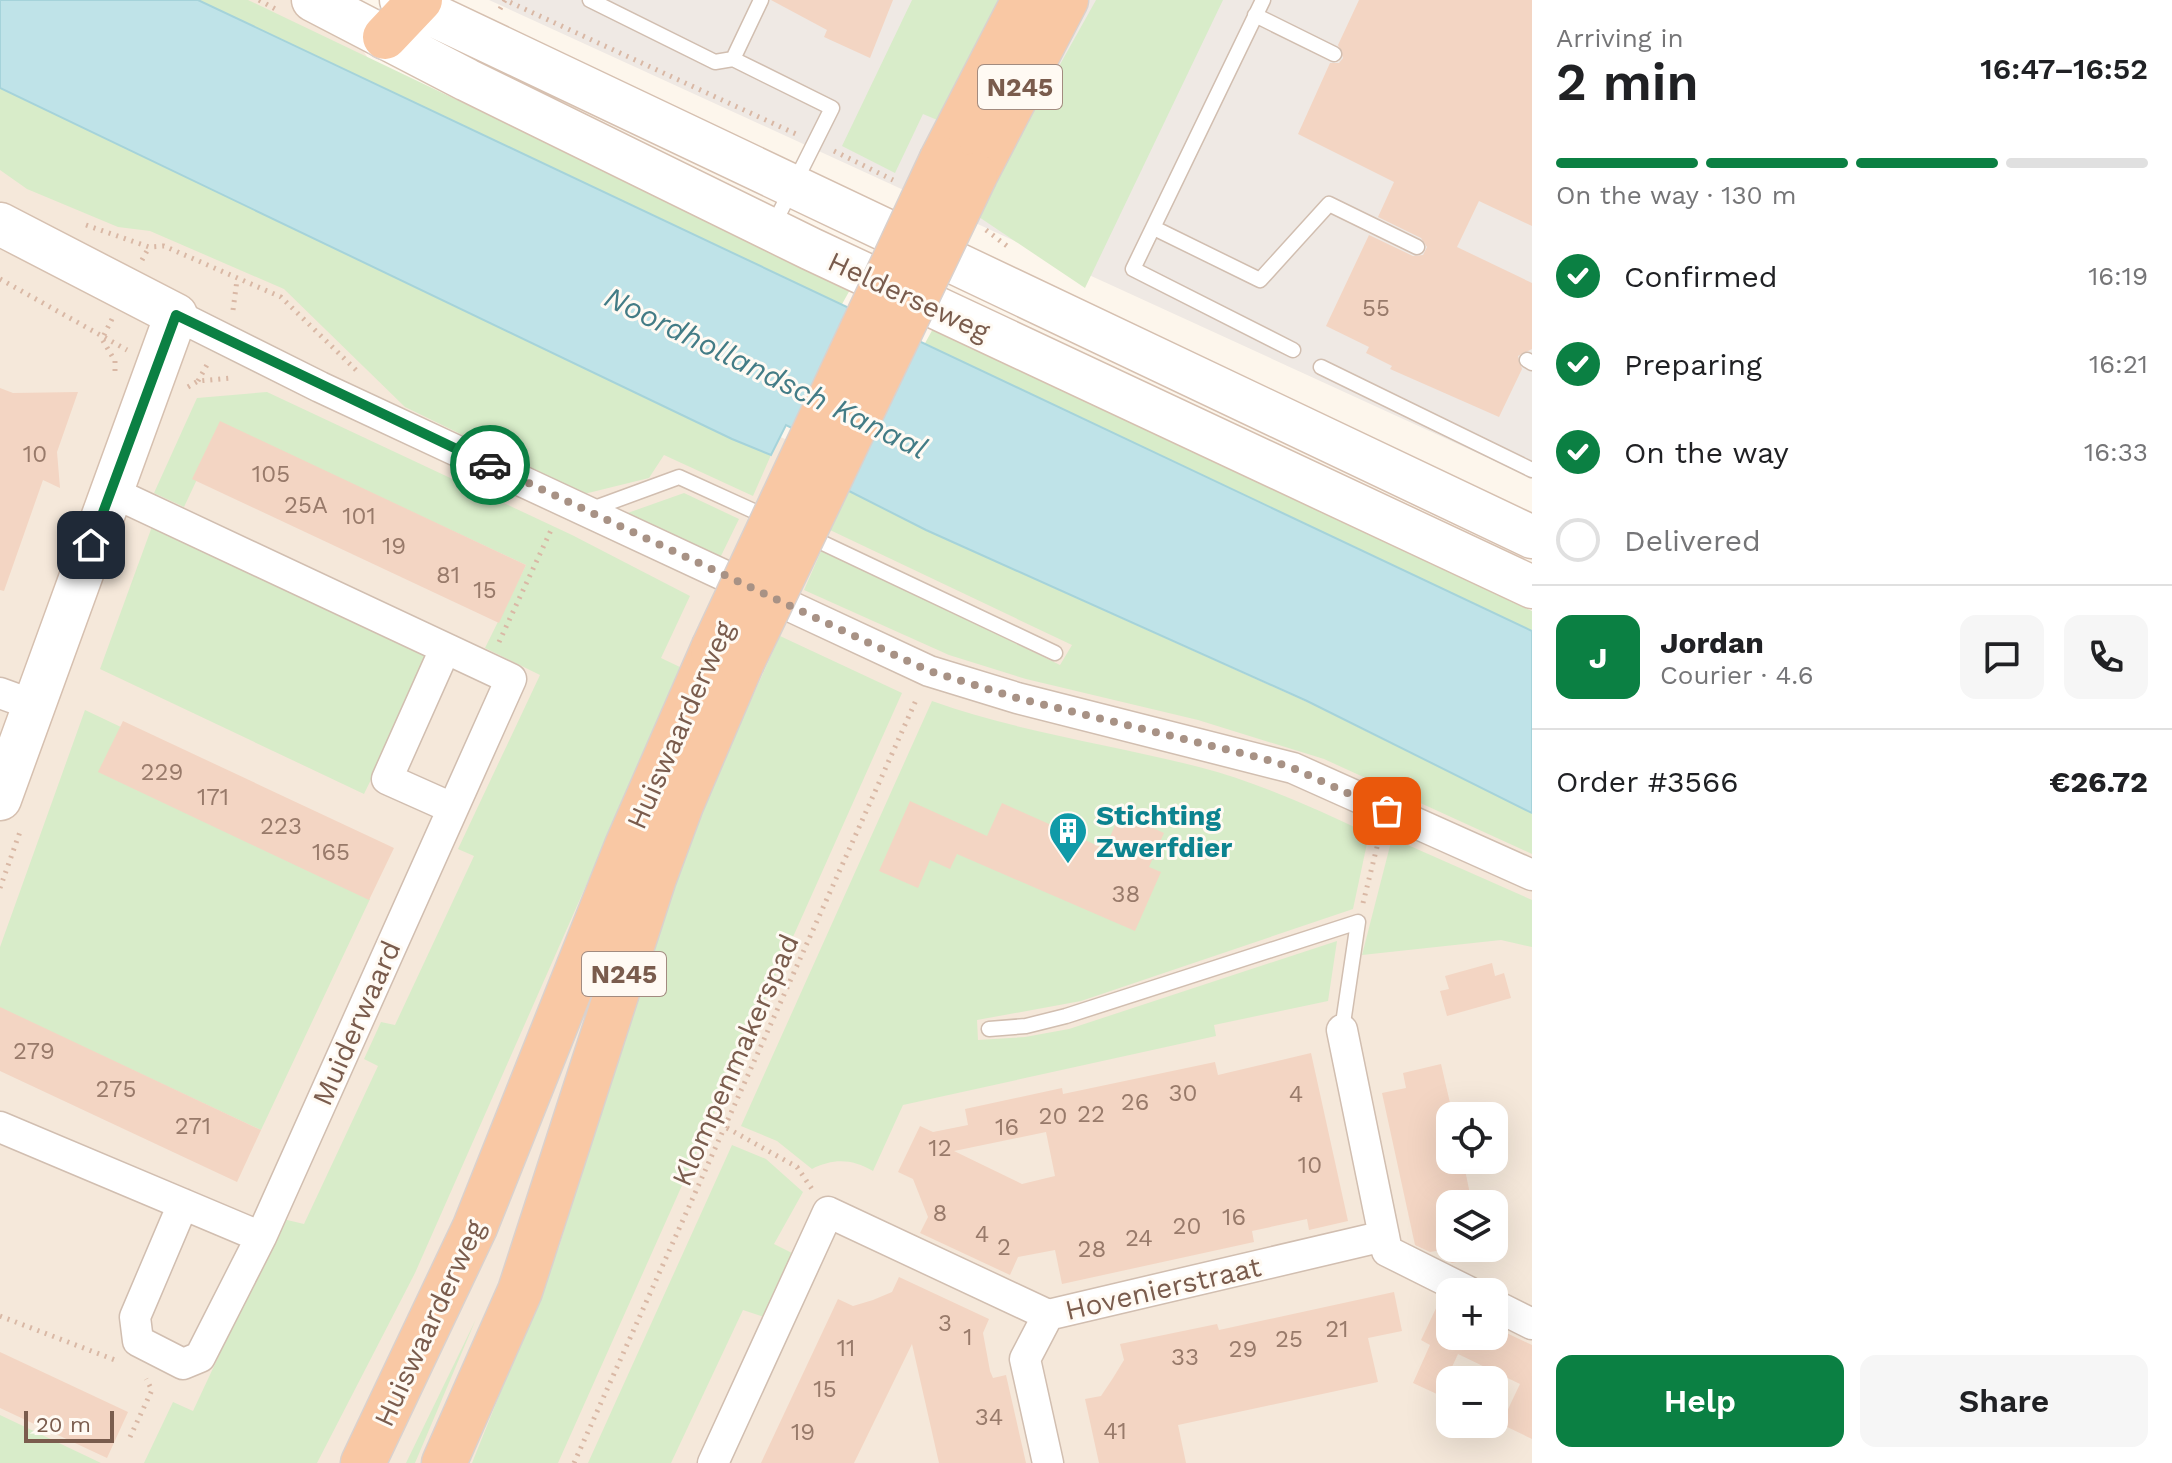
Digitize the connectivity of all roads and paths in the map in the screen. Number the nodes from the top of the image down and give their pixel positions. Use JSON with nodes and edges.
{"nodes":[{"id":1,"x":313,"y":0,"type":"edge"},
{"id":2,"x":590,"y":0,"type":"edge"},
{"id":3,"x":761,"y":0,"type":"edge"},
{"id":4,"x":1024,"y":0,"type":"edge"},
{"id":5,"x":1066,"y":0,"type":"edge"},
{"id":6,"x":1263,"y":0,"type":"edge"},
{"id":7,"x":400,"y":9,"type":"edge"},
{"id":8,"x":1255,"y":15,"type":"junction"},
{"id":9,"x":1334,"y":54,"type":"dead end"},
{"id":10,"x":733,"y":59,"type":"junction"},
{"id":11,"x":958,"y":167,"type":"junction"},
{"id":12,"x":793,"y":187,"type":"junction"},
{"id":13,"x":0,"y":224,"type":"edge"},
{"id":14,"x":1154,"y":228,"type":"junction"},
{"id":15,"x":771,"y":230,"type":"junction"},
{"id":16,"x":149,"y":247,"type":"dead end"},
{"id":17,"x":1417,"y":247,"type":"dead end"},
{"id":18,"x":0,"y":279,"type":"edge"},
{"id":19,"x":176,"y":315,"type":"junction"},
{"id":20,"x":102,"y":339,"type":"dead end"},
{"id":21,"x":1293,"y":350,"type":"dead end"},
{"id":22,"x":1321,"y":367,"type":"dead end"},
{"id":23,"x":358,"y":371,"type":"dead end"},
{"id":24,"x":1532,"y":470,"type":"edge"},
{"id":25,"x":110,"y":491,"type":"junction"},
{"id":26,"x":577,"y":505,"type":"junction"},
{"id":27,"x":781,"y":523,"type":"dead end"},
{"id":28,"x":796,"y":530,"type":"dead end"},
{"id":29,"x":1532,"y":536,"type":"edge"},
{"id":30,"x":1522,"y":583,"type":"edge"},
{"id":31,"x":445,"y":649,"type":"junction"},
{"id":32,"x":1055,"y":653,"type":"dead end"},
{"id":33,"x":728,"y":656,"type":"junction"},
{"id":34,"x":487,"y":668,"type":"junction"},
{"id":35,"x":929,"y":671,"type":"junction"},
{"id":36,"x":17,"y":699,"type":"edge"},
{"id":37,"x":0,"y":799,"type":"edge"},
{"id":38,"x":452,"y":808,"type":"junction"},
{"id":39,"x":1387,"y":811,"type":"junction"},
{"id":40,"x":1532,"y":875,"type":"edge"},
{"id":41,"x":1358,"y":922,"type":"junction"},
{"id":42,"x":989,"y":1029,"type":"dead end"},
{"id":43,"x":1342,"y":1030,"type":"joint"},
{"id":44,"x":0,"y":1127,"type":"edge"},
{"id":45,"x":727,"y":1128,"type":"junction"},
{"id":46,"x":183,"y":1204,"type":"junction"},
{"id":47,"x":828,"y":1212,"type":"junction"},
{"id":48,"x":1384,"y":1236,"type":"junction"},
{"id":49,"x":261,"y":1237,"type":"junction"},
{"id":50,"x":1441,"y":1278,"type":"edge"},
{"id":51,"x":1508,"y":1312,"type":"edge"},
{"id":52,"x":1048,"y":1315,"type":"junction"},
{"id":53,"x":0,"y":1316,"type":"edge"},
{"id":54,"x":1532,"y":1324,"type":"edge"},
{"id":55,"x":127,"y":1365,"type":"dead end"},
{"id":56,"x":141,"y":1371,"type":"dead end"},
{"id":57,"x":130,"y":1437,"type":"dead end"},
{"id":58,"x":363,"y":1463,"type":"edge"},
{"id":59,"x":444,"y":1463,"type":"edge"},
{"id":60,"x":574,"y":1463,"type":"edge"},
{"id":61,"x":713,"y":1463,"type":"edge"},
{"id":62,"x":1048,"y":1463,"type":"edge"}],
"edges":[{"from":1,"to":7,"type":"main road","name":"Helderseweg"},
{"from":2,"to":10,"type":"lane"},
{"from":3,"to":10,"type":"lane"},
{"from":4,"to":11,"type":"highway","name":"Huiswaarderweg","number":"N245"},
{"from":5,"to":11,"type":"highway","name":"Huiswaarderweg","number":"N245"},
{"from":6,"to":8,"type":"lane"},
{"from":7,"to":12,"type":"main road","name":"Helderseweg"},
{"from":7,"to":15,"type":"main road","name":"Helderseweg"},
{"from":8,"to":9,"type":"lane"},
{"from":8,"to":14,"type":"lane"},
{"from":10,"to":12,"type":"lane"},
{"from":11,"to":33,"type":"highway","name":"Huiswaarderweg","number":"N245","bridge":true},
{"from":12,"to":15,"type":"lane"},
{"from":12,"to":29,"type":"main road","name":"Helderseweg"},
{"from":13,"to":19,"type":"main road"},
{"from":14,"to":17,"type":"lane"},
{"from":14,"to":21,"type":"lane"},
{"from":15,"to":30,"type":"main road","name":"Helderseweg"},
{"from":16,"to":23,"type":"path"},
{"from":18,"to":20,"type":"path"},
{"from":19,"to":25,"type":"main road"},
{"from":19,"to":26,"type":"street"},
{"from":22,"to":24,"type":"lane"},
{"from":25,"to":31,"type":"street","name":"Muiderwaard"},
{"from":25,"to":36,"type":"main road"},
{"from":26,"to":27,"type":"lane"},
{"from":26,"to":34,"type":"path"},
{"from":26,"to":35,"type":"street"},
{"from":28,"to":32,"type":"lane"},
{"from":29,"to":30,"type":"street","name":"Helderseweg"},
{"from":31,"to":34,"type":"street","name":"Muiderwaard"},
{"from":31,"to":38,"type":"street"},
{"from":33,"to":58,"type":"highway","name":"Huiswaarderweg","number":"N245"},
{"from":33,"to":59,"type":"highway","name":"Huiswaarderweg","number":"N245"},
{"from":34,"to":38,"type":"street","name":"Muiderwaard"},
{"from":35,"to":39,"type":"street"},
{"from":35,"to":45,"type":"path","name":"Klompenmakerspad"},
{"from":36,"to":37,"type":"main road"},
{"from":38,"to":49,"type":"street","name":"Muiderwaard"},
{"from":39,"to":40,"type":"street"},
{"from":39,"to":41,"type":"path"},
{"from":41,"to":42,"type":"lane"},
{"from":41,"to":43,"type":"lane"},
{"from":43,"to":48,"type":"street"},
{"from":44,"to":46,"type":"street"},
{"from":45,"to":47,"type":"path"},
{"from":45,"to":60,"type":"path","name":"Klompenmakerspad"},
{"from":46,"to":49,"type":"street"},
{"from":46,"to":49,"type":"street","name":"Muiderwaard"},
{"from":47,"to":52,"type":"street"},
{"from":47,"to":61,"type":"street"},
{"from":48,"to":50,"type":"street"},
{"from":48,"to":52,"type":"street","name":"Hovenierstraat"},
{"from":51,"to":54,"type":"street"},
{"from":52,"to":62,"type":"street","name":"Hovenierstraat"},
{"from":53,"to":55,"type":"path"},
{"from":56,"to":57,"type":"path"}]}
